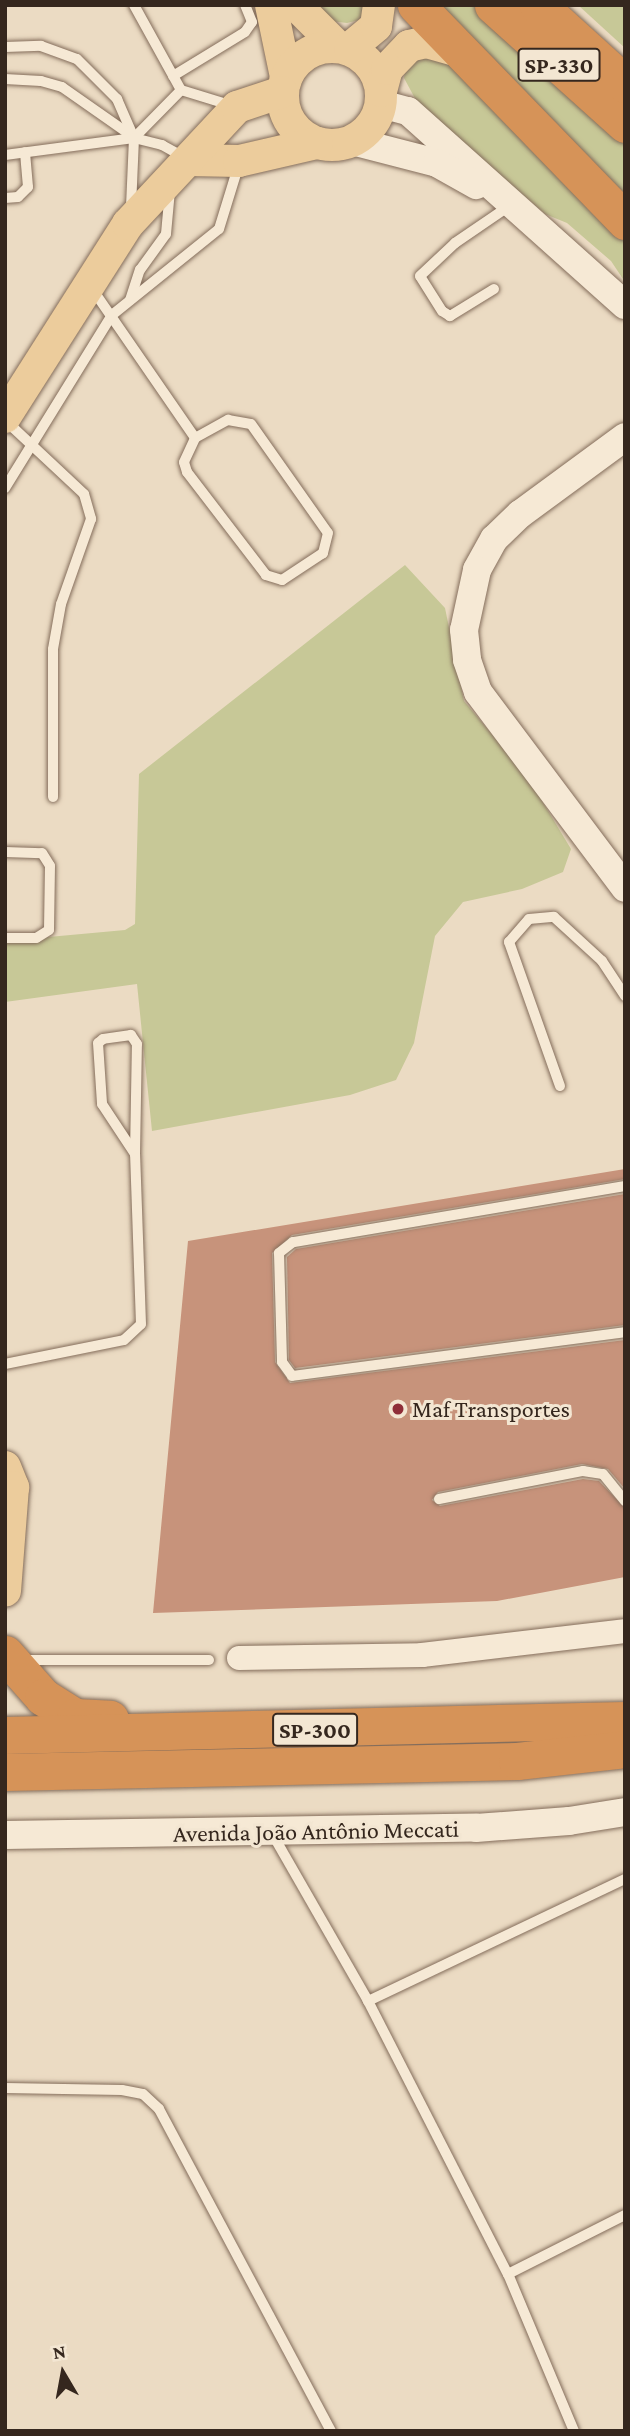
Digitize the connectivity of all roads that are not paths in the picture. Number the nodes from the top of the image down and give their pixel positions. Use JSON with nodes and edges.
{"nodes":[{"id":1,"x":134,"y":5,"type":"edge"},
{"id":2,"x":245,"y":5,"type":"edge"},
{"id":3,"x":271,"y":5,"type":"edge"},
{"id":4,"x":296,"y":5,"type":"edge"},
{"id":5,"x":379,"y":5,"type":"edge"},
{"id":6,"x":416,"y":5,"type":"edge"},
{"id":7,"x":493,"y":5,"type":"edge"},
{"id":8,"x":538,"y":5,"type":"edge"},
{"id":9,"x":577,"y":42,"type":"junction"},
{"id":10,"x":5,"y":47,"type":"edge"},
{"id":11,"x":344,"y":47,"type":"junction"},
{"id":12,"x":461,"y":52,"type":"junction"},
{"id":13,"x":173,"y":76,"type":"junction"},
{"id":14,"x":625,"y":77,"type":"edge"},
{"id":15,"x":5,"y":79,"type":"edge"},
{"id":16,"x":284,"y":84,"type":"junction"},
{"id":17,"x":625,"y":84,"type":"edge"},
{"id":18,"x":181,"y":90,"type":"junction"},
{"id":19,"x":381,"y":97,"type":"junction"},
{"id":20,"x":237,"y":107,"type":"junction"},
{"id":21,"x":625,"y":124,"type":"edge"},
{"id":22,"x":134,"y":138,"type":"junction"},
{"id":23,"x":352,"y":141,"type":"junction"},
{"id":24,"x":317,"y":143,"type":"junction"},
{"id":25,"x":24,"y":152,"type":"junction"},
{"id":26,"x":5,"y":155,"type":"edge"},
{"id":27,"x":239,"y":161,"type":"junction"},
{"id":28,"x":179,"y":170,"type":"junction"},
{"id":29,"x":5,"y":198,"type":"edge"},
{"id":30,"x":501,"y":199,"type":"junction"},
{"id":31,"x":625,"y":221,"type":"edge"},
{"id":32,"x":128,"y":224,"type":"junction"},
{"id":33,"x":89,"y":284,"type":"junction"},
{"id":34,"x":494,"y":289,"type":"dead end"},
{"id":35,"x":130,"y":301,"type":"junction"},
{"id":36,"x":625,"y":305,"type":"edge"},
{"id":37,"x":112,"y":315,"type":"junction"},
{"id":38,"x":5,"y":419,"type":"edge"},
{"id":39,"x":625,"y":437,"type":"edge"},
{"id":40,"x":195,"y":438,"type":"junction"},
{"id":41,"x":33,"y":444,"type":"junction"},
{"id":42,"x":5,"y":488,"type":"edge"},
{"id":43,"x":53,"y":797,"type":"dead end"},
{"id":44,"x":5,"y":852,"type":"edge"},
{"id":45,"x":625,"y":888,"type":"edge"},
{"id":46,"x":5,"y":938,"type":"edge"},
{"id":47,"x":625,"y":996,"type":"edge"},
{"id":48,"x":560,"y":1086,"type":"dead end"},
{"id":49,"x":135,"y":1154,"type":"junction"},
{"id":50,"x":625,"y":1185,"type":"edge"},
{"id":51,"x":625,"y":1332,"type":"edge"},
{"id":52,"x":5,"y":1364,"type":"edge"},
{"id":53,"x":5,"y":1466,"type":"edge"},
{"id":54,"x":439,"y":1499,"type":"dead end"},
{"id":55,"x":625,"y":1501,"type":"edge"},
{"id":56,"x":5,"y":1591,"type":"edge"},
{"id":57,"x":625,"y":1631,"type":"edge"},
{"id":58,"x":7,"y":1657,"type":"edge"},
{"id":59,"x":239,"y":1658,"type":"dead end"},
{"id":60,"x":209,"y":1660,"type":"dead end"},
{"id":61,"x":625,"y":1703,"type":"edge"},
{"id":62,"x":625,"y":1720,"type":"edge"},
{"id":63,"x":524,"y":1723,"type":"junction"},
{"id":64,"x":254,"y":1732,"type":"junction"},
{"id":65,"x":5,"y":1735,"type":"edge"},
{"id":66,"x":625,"y":1749,"type":"edge"},
{"id":67,"x":5,"y":1772,"type":"edge"},
{"id":68,"x":625,"y":1812,"type":"edge"},
{"id":69,"x":271,"y":1832,"type":"junction"},
{"id":70,"x":5,"y":1835,"type":"edge"},
{"id":71,"x":625,"y":1879,"type":"edge"},
{"id":72,"x":368,"y":2001,"type":"junction"},
{"id":73,"x":5,"y":2088,"type":"edge"},
{"id":74,"x":625,"y":2215,"type":"edge"},
{"id":75,"x":508,"y":2274,"type":"junction"},
{"id":76,"x":331,"y":2431,"type":"edge"},
{"id":77,"x":574,"y":2431,"type":"edge"}],
"edges":[{"from":1,"to":13,"type":"lane"},
{"from":2,"to":13,"type":"lane"},
{"from":3,"to":16,"type":"main road"},
{"from":4,"to":11,"type":"main road"},
{"from":5,"to":11,"type":"main road"},
{"from":6,"to":12,"type":"highway"},
{"from":7,"to":21,"type":"highway","number":"SP-330"},
{"from":8,"to":9,"type":"highway","number":"SP-330"},
{"from":9,"to":14,"type":"highway"},
{"from":9,"to":17,"type":"highway","number":"SP-330"},
{"from":10,"to":22,"type":"lane"},
{"from":11,"to":16,"type":"main road"},
{"from":11,"to":19,"type":"main road"},
{"from":12,"to":19,"type":"main road"},
{"from":12,"to":31,"type":"highway"},
{"from":13,"to":18,"type":"lane"},
{"from":15,"to":22,"type":"lane"},
{"from":16,"to":20,"type":"main road"},
{"from":16,"to":24,"type":"main road"},
{"from":18,"to":20,"type":"lane"},
{"from":18,"to":22,"type":"lane"},
{"from":19,"to":23,"type":"main road"},
{"from":19,"to":30,"type":"main road"},
{"from":20,"to":28,"type":"main road"},
{"from":22,"to":25,"type":"lane"},
{"from":22,"to":28,"type":"lane"},
{"from":22,"to":32,"type":"lane"},
{"from":23,"to":24,"type":"main road"},
{"from":23,"to":30,"type":"main road"},
{"from":24,"to":27,"type":"main road"},
{"from":25,"to":26,"type":"lane"},
{"from":25,"to":29,"type":"lane"},
{"from":27,"to":28,"type":"main road"},
{"from":27,"to":35,"type":"lane"},
{"from":28,"to":32,"type":"main road"},
{"from":28,"to":35,"type":"lane"},
{"from":30,"to":34,"type":"lane"},
{"from":30,"to":36,"type":"main road"},
{"from":32,"to":33,"type":"main road"},
{"from":33,"to":37,"type":"lane"},
{"from":33,"to":38,"type":"main road"},
{"from":35,"to":37,"type":"lane"},
{"from":37,"to":40,"type":"lane"},
{"from":37,"to":41,"type":"lane"},
{"from":38,"to":41,"type":"lane"},
{"from":39,"to":45,"type":"main road"},
{"from":40,"to":40,"type":"lane"},
{"from":41,"to":42,"type":"lane"},
{"from":41,"to":43,"type":"lane"},
{"from":44,"to":46,"type":"lane"},
{"from":47,"to":48,"type":"lane"},
{"from":49,"to":49,"type":"lane"},
{"from":49,"to":52,"type":"lane"},
{"from":50,"to":51,"type":"lane"},
{"from":53,"to":56,"type":"main road"},
{"from":54,"to":55,"type":"lane"},
{"from":57,"to":59,"type":"street"},
{"from":58,"to":60,"type":"lane"},
{"from":58,"to":64,"type":"highway"},
{"from":61,"to":63,"type":"highway"},
{"from":62,"to":63,"type":"highway","number":"SP-300"},
{"from":63,"to":64,"type":"highway","number":"SP-300"},
{"from":64,"to":65,"type":"highway","number":"SP-300"},
{"from":66,"to":67,"type":"highway","number":"SP-300"},
{"from":68,"to":69,"type":"main road","name":"Avenida João Antônio Meccati"},
{"from":69,"to":70,"type":"main road","name":"Avenida João Antônio Meccati"},
{"from":69,"to":72,"type":"lane"},
{"from":71,"to":72,"type":"lane"},
{"from":72,"to":75,"type":"lane"},
{"from":73,"to":76,"type":"lane"},
{"from":74,"to":75,"type":"lane"},
{"from":75,"to":77,"type":"lane"}]}
